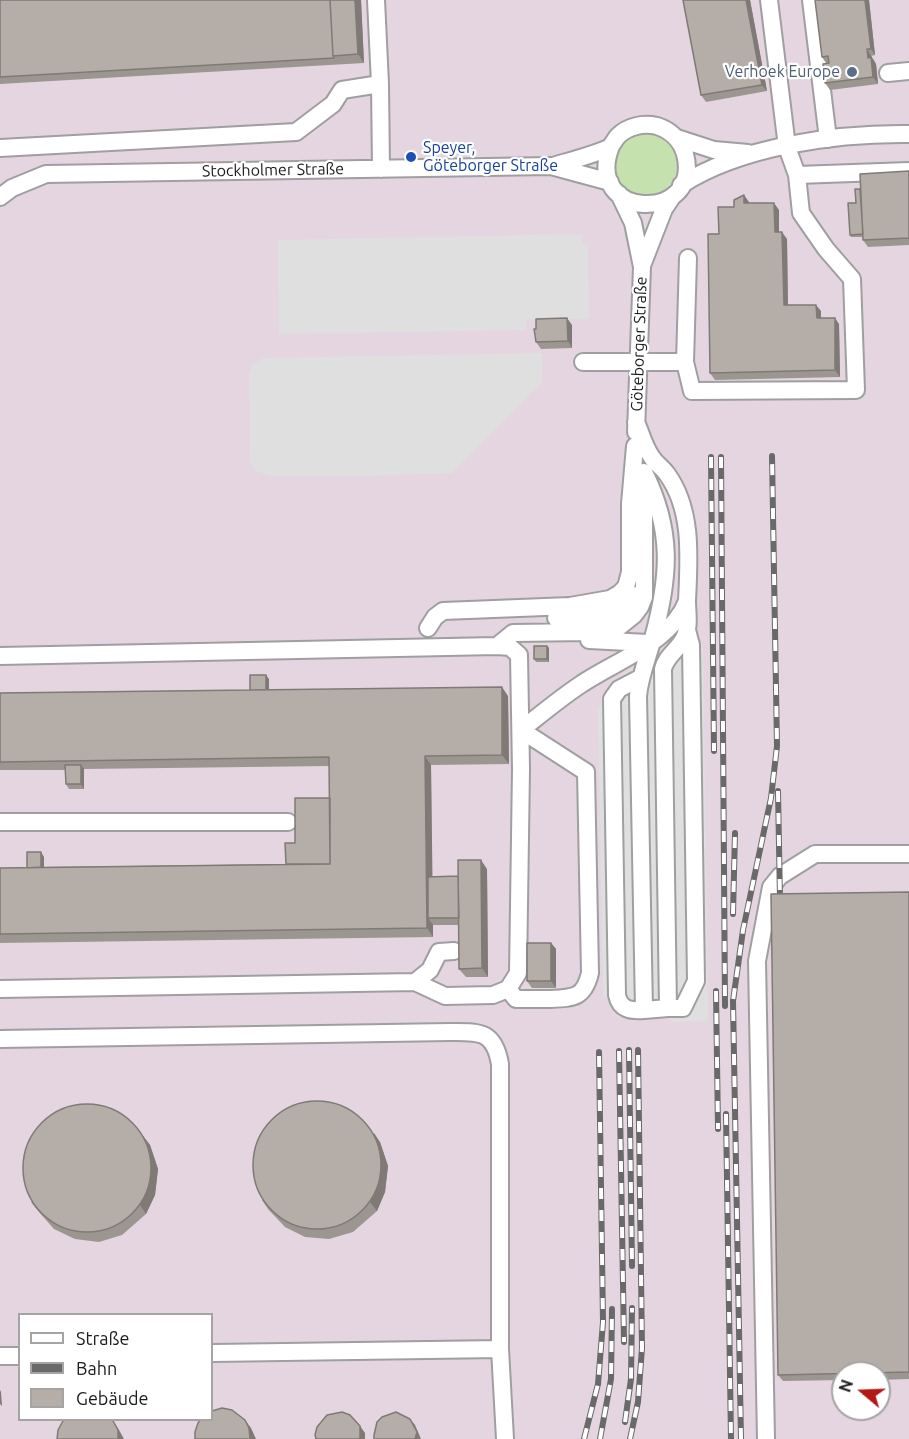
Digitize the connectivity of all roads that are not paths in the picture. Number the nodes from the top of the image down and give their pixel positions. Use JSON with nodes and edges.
{"nodes":[{"id":1,"x":376,"y":0,"type":"edge"},
{"id":2,"x":769,"y":0,"type":"edge"},
{"id":3,"x":811,"y":0,"type":"edge"},
{"id":4,"x":909,"y":71,"type":"edge"},
{"id":5,"x":888,"y":73,"type":"dead end"},
{"id":6,"x":380,"y":84,"type":"junction"},
{"id":7,"x":909,"y":134,"type":"edge"},
{"id":8,"x":677,"y":138,"type":"junction"},
{"id":9,"x":828,"y":139,"type":"junction"},
{"id":10,"x":611,"y":146,"type":"junction"},
{"id":11,"x":787,"y":147,"type":"junction"},
{"id":12,"x":0,"y":148,"type":"edge"},
{"id":13,"x":752,"y":153,"type":"junction"},
{"id":14,"x":551,"y":166,"type":"junction"},
{"id":15,"x":381,"y":169,"type":"junction"},
{"id":16,"x":909,"y":171,"type":"edge"},
{"id":17,"x":797,"y":175,"type":"junction"},
{"id":18,"x":614,"y":188,"type":"junction"},
{"id":19,"x":677,"y":190,"type":"junction"},
{"id":20,"x":0,"y":197,"type":"edge"},
{"id":21,"x":688,"y":258,"type":"dead end"},
{"id":22,"x":642,"y":267,"type":"junction"},
{"id":23,"x":583,"y":362,"type":"dead end"},
{"id":24,"x":639,"y":362,"type":"junction"},
{"id":25,"x":685,"y":362,"type":"junction"},
{"id":26,"x":636,"y":422,"type":"junction"},
{"id":27,"x":635,"y":446,"type":"junction"},
{"id":28,"x":644,"y":472,"type":"junction"},
{"id":29,"x":644,"y":577,"type":"junction"},
{"id":30,"x":687,"y":600,"type":"junction"},
{"id":31,"x":428,"y":628,"type":"junction"},
{"id":32,"x":687,"y":630,"type":"junction"},
{"id":33,"x":650,"y":642,"type":"junction"},
{"id":34,"x":497,"y":646,"type":"junction"},
{"id":35,"x":414,"y":648,"type":"junction"},
{"id":36,"x":519,"y":655,"type":"junction"},
{"id":37,"x":0,"y":656,"type":"edge"},
{"id":38,"x":640,"y":678,"type":"junction"},
{"id":39,"x":521,"y":730,"type":"junction"},
{"id":40,"x":0,"y":822,"type":"edge"},
{"id":41,"x":288,"y":822,"type":"dead end"},
{"id":42,"x":909,"y":854,"type":"edge"},
{"id":43,"x":454,"y":951,"type":"dead end"},
{"id":44,"x":415,"y":982,"type":"junction"},
{"id":45,"x":508,"y":988,"type":"junction"},
{"id":46,"x":0,"y":989,"type":"edge"},
{"id":47,"x":668,"y":1008,"type":"junction"},
{"id":48,"x":644,"y":1010,"type":"junction"},
{"id":49,"x":0,"y":1039,"type":"edge"},
{"id":50,"x":500,"y":1349,"type":"junction"},
{"id":51,"x":213,"y":1353,"type":"edge"},
{"id":52,"x":0,"y":1356,"type":"edge"},
{"id":53,"x":18,"y":1356,"type":"edge"},
{"id":54,"x":505,"y":1439,"type":"edge"},
{"id":55,"x":766,"y":1439,"type":"edge"}],
"edges":[{"from":1,"to":6,"type":"street"},
{"from":2,"to":11,"type":"street"},
{"from":3,"to":9,"type":"street"},
{"from":4,"to":5,"type":"street"},
{"from":6,"to":12,"type":"street"},
{"from":6,"to":15,"type":"street"},
{"from":7,"to":9,"type":"street","name":"Stockholmer Straße"},
{"from":8,"to":10,"type":"street","name":"Stockholmer Straße"},
{"from":8,"to":13,"type":"street","name":"Stockholmer Straße"},
{"from":8,"to":19,"type":"street"},
{"from":9,"to":11,"type":"street","name":"Stockholmer Straße"},
{"from":10,"to":14,"type":"street","name":"Stockholmer Straße"},
{"from":10,"to":18,"type":"street"},
{"from":11,"to":13,"type":"street","name":"Stockholmer Straße"},
{"from":11,"to":17,"type":"street"},
{"from":13,"to":19,"type":"street","name":"Stockholmer Straße"},
{"from":14,"to":15,"type":"street","name":"Stockholmer Straße"},
{"from":14,"to":18,"type":"street","name":"Stockholmer Straße"},
{"from":15,"to":20,"type":"street","name":"Stockholmer Straße"},
{"from":16,"to":17,"type":"street"},
{"from":17,"to":25,"type":"street"},
{"from":18,"to":19,"type":"street","name":"Stockholmer Straße"},
{"from":18,"to":22,"type":"street","name":"Göteborger Straße"},
{"from":19,"to":22,"type":"street","name":"Göteborger Straße"},
{"from":21,"to":25,"type":"street"},
{"from":22,"to":24,"type":"street","name":"Göteborger Straße"},
{"from":23,"to":24,"type":"street"},
{"from":24,"to":25,"type":"street"},
{"from":24,"to":26,"type":"street","name":"Göteborger Straße"},
{"from":26,"to":27,"type":"street","name":"Göteborger Straße"},
{"from":26,"to":30,"type":"street"},
{"from":27,"to":28,"type":"street"},
{"from":27,"to":31,"type":"street","name":"Göteborger Straße"},
{"from":28,"to":29,"type":"street"},
{"from":28,"to":33,"type":"street"},
{"from":29,"to":31,"type":"street"},
{"from":29,"to":34,"type":"street"},
{"from":30,"to":32,"type":"street"},
{"from":30,"to":33,"type":"street"},
{"from":31,"to":35,"type":"street","name":"Göteborger Straße"},
{"from":32,"to":47,"type":"street"},
{"from":32,"to":47,"type":"street"},
{"from":33,"to":36,"type":"street"},
{"from":33,"to":38,"type":"street"},
{"from":33,"to":39,"type":"street"},
{"from":34,"to":35,"type":"street"},
{"from":34,"to":36,"type":"street"},
{"from":35,"to":37,"type":"street"},
{"from":36,"to":39,"type":"street"},
{"from":38,"to":48,"type":"street"},
{"from":38,"to":48,"type":"street"},
{"from":39,"to":45,"type":"street"},
{"from":39,"to":45,"type":"street"},
{"from":40,"to":41,"type":"street"},
{"from":42,"to":55,"type":"street"},
{"from":43,"to":44,"type":"street"},
{"from":44,"to":45,"type":"street"},
{"from":44,"to":46,"type":"street"},
{"from":47,"to":48,"type":"street"},
{"from":49,"to":50,"type":"street"},
{"from":50,"to":51,"type":"street"},
{"from":50,"to":54,"type":"street"},
{"from":52,"to":53,"type":"street"}]}
